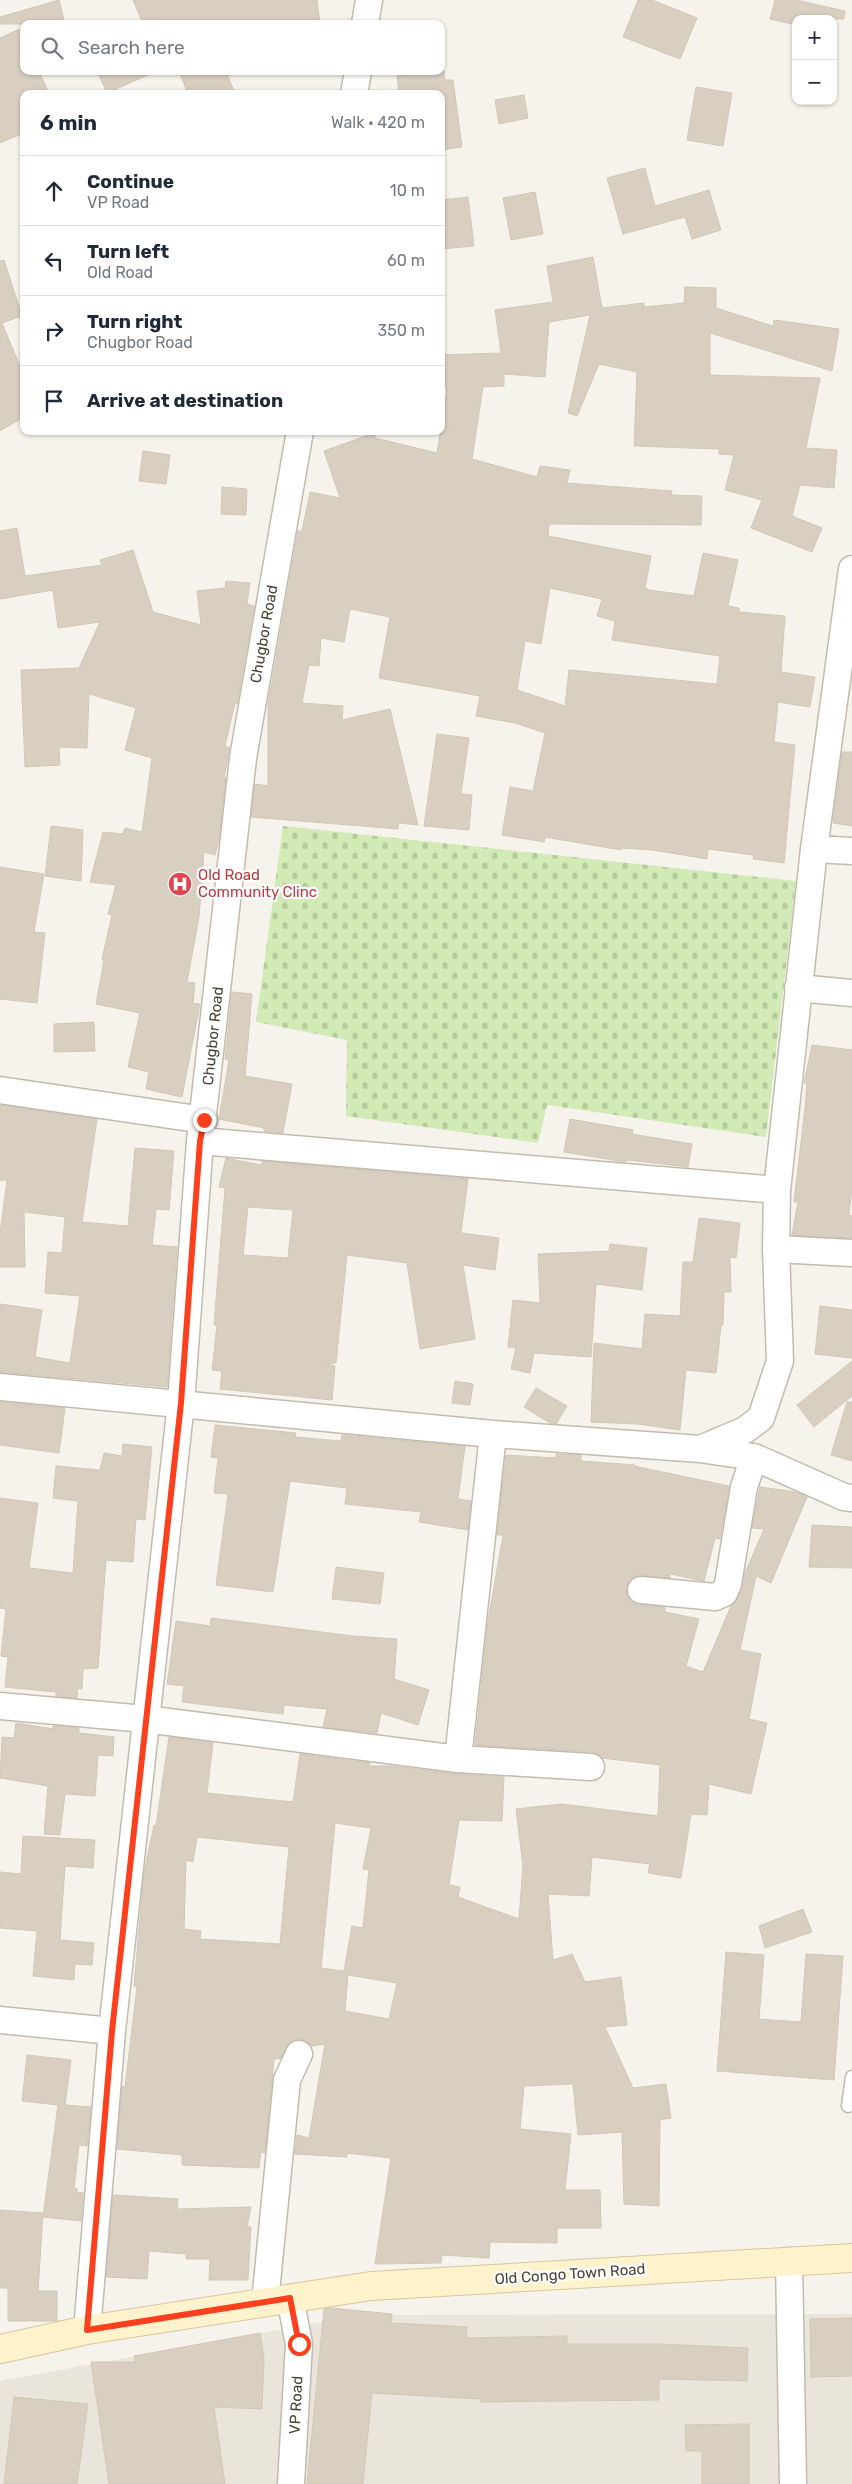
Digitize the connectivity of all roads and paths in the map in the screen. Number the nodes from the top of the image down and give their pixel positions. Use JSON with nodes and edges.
{"nodes":[{"id":1,"x":369,"y":0,"type":"edge"},
{"id":2,"x":366,"y":20,"type":"edge"},
{"id":3,"x":357,"y":75,"type":"edge"},
{"id":4,"x":355,"y":90,"type":"edge"},
{"id":5,"x":299,"y":435,"type":"edge"},
{"id":6,"x":852,"y":569,"type":"edge"},
{"id":7,"x":814,"y":849,"type":"junction"},
{"id":8,"x":852,"y":851,"type":"edge"},
{"id":9,"x":798,"y":988,"type":"junction"},
{"id":10,"x":852,"y":993,"type":"edge"},
{"id":11,"x":0,"y":1090,"type":"edge"},
{"id":12,"x":202,"y":1130,"type":"junction"},
{"id":13,"x":777,"y":1190,"type":"junction"},
{"id":14,"x":776,"y":1249,"type":"junction"},
{"id":15,"x":852,"y":1253,"type":"edge"},
{"id":16,"x":0,"y":1387,"type":"edge"},
{"id":17,"x":181,"y":1403,"type":"junction"},
{"id":18,"x":493,"y":1434,"type":"junction"},
{"id":19,"x":700,"y":1449,"type":"junction"},
{"id":20,"x":754,"y":1457,"type":"junction"},
{"id":21,"x":852,"y":1498,"type":"edge"},
{"id":22,"x":641,"y":1590,"type":"dead end"},
{"id":23,"x":0,"y":1706,"type":"edge"},
{"id":24,"x":145,"y":1719,"type":"junction"},
{"id":25,"x":458,"y":1759,"type":"junction"},
{"id":26,"x":591,"y":1767,"type":"dead end"},
{"id":27,"x":0,"y":2020,"type":"edge"},
{"id":28,"x":112,"y":2031,"type":"junction"},
{"id":29,"x":299,"y":2054,"type":"dead end"},
{"id":30,"x":852,"y":2077,"type":"edge"},
{"id":31,"x":848,"y":2106,"type":"dead end"},
{"id":32,"x":852,"y":2258,"type":"edge"},
{"id":33,"x":788,"y":2261,"type":"junction"},
{"id":34,"x":277,"y":2300,"type":"junction"},
{"id":35,"x":87,"y":2330,"type":"junction"},
{"id":36,"x":0,"y":2349,"type":"edge"},
{"id":37,"x":291,"y":2484,"type":"edge"},
{"id":38,"x":793,"y":2484,"type":"edge"}],
"edges":[{"from":1,"to":2,"type":"street"},
{"from":3,"to":4,"type":"street"},
{"from":5,"to":12,"type":"street","name":"Chugbor Road"},
{"from":6,"to":7,"type":"street"},
{"from":7,"to":8,"type":"street"},
{"from":7,"to":9,"type":"street"},
{"from":9,"to":10,"type":"street"},
{"from":9,"to":13,"type":"street"},
{"from":11,"to":12,"type":"street"},
{"from":12,"to":13,"type":"street"},
{"from":12,"to":17,"type":"street","name":"Chugbor Road"},
{"from":13,"to":14,"type":"street"},
{"from":14,"to":15,"type":"street"},
{"from":14,"to":19,"type":"street"},
{"from":16,"to":17,"type":"street"},
{"from":17,"to":18,"type":"street"},
{"from":17,"to":24,"type":"street","name":"Chugbor Road"},
{"from":18,"to":19,"type":"street"},
{"from":18,"to":25,"type":"street"},
{"from":19,"to":20,"type":"street"},
{"from":20,"to":21,"type":"street"},
{"from":20,"to":22,"type":"street"},
{"from":23,"to":24,"type":"street"},
{"from":24,"to":25,"type":"street"},
{"from":24,"to":28,"type":"street","name":"Chugbor Road"},
{"from":25,"to":26,"type":"street"},
{"from":27,"to":28,"type":"street"},
{"from":28,"to":35,"type":"street","name":"Chugbor Road"},
{"from":29,"to":34,"type":"street","name":"VP Road"},
{"from":30,"to":31,"type":"lane"},
{"from":32,"to":33,"type":"street","name":"Old Congo Town Road"},
{"from":33,"to":34,"type":"street","name":"Old Congo Town Road"},
{"from":33,"to":38,"type":"street"},
{"from":34,"to":35,"type":"street","name":"Old Congo Town Road"},
{"from":34,"to":37,"type":"street","name":"VP Road"},
{"from":35,"to":36,"type":"street","name":"Old Congo Town Road"}]}
